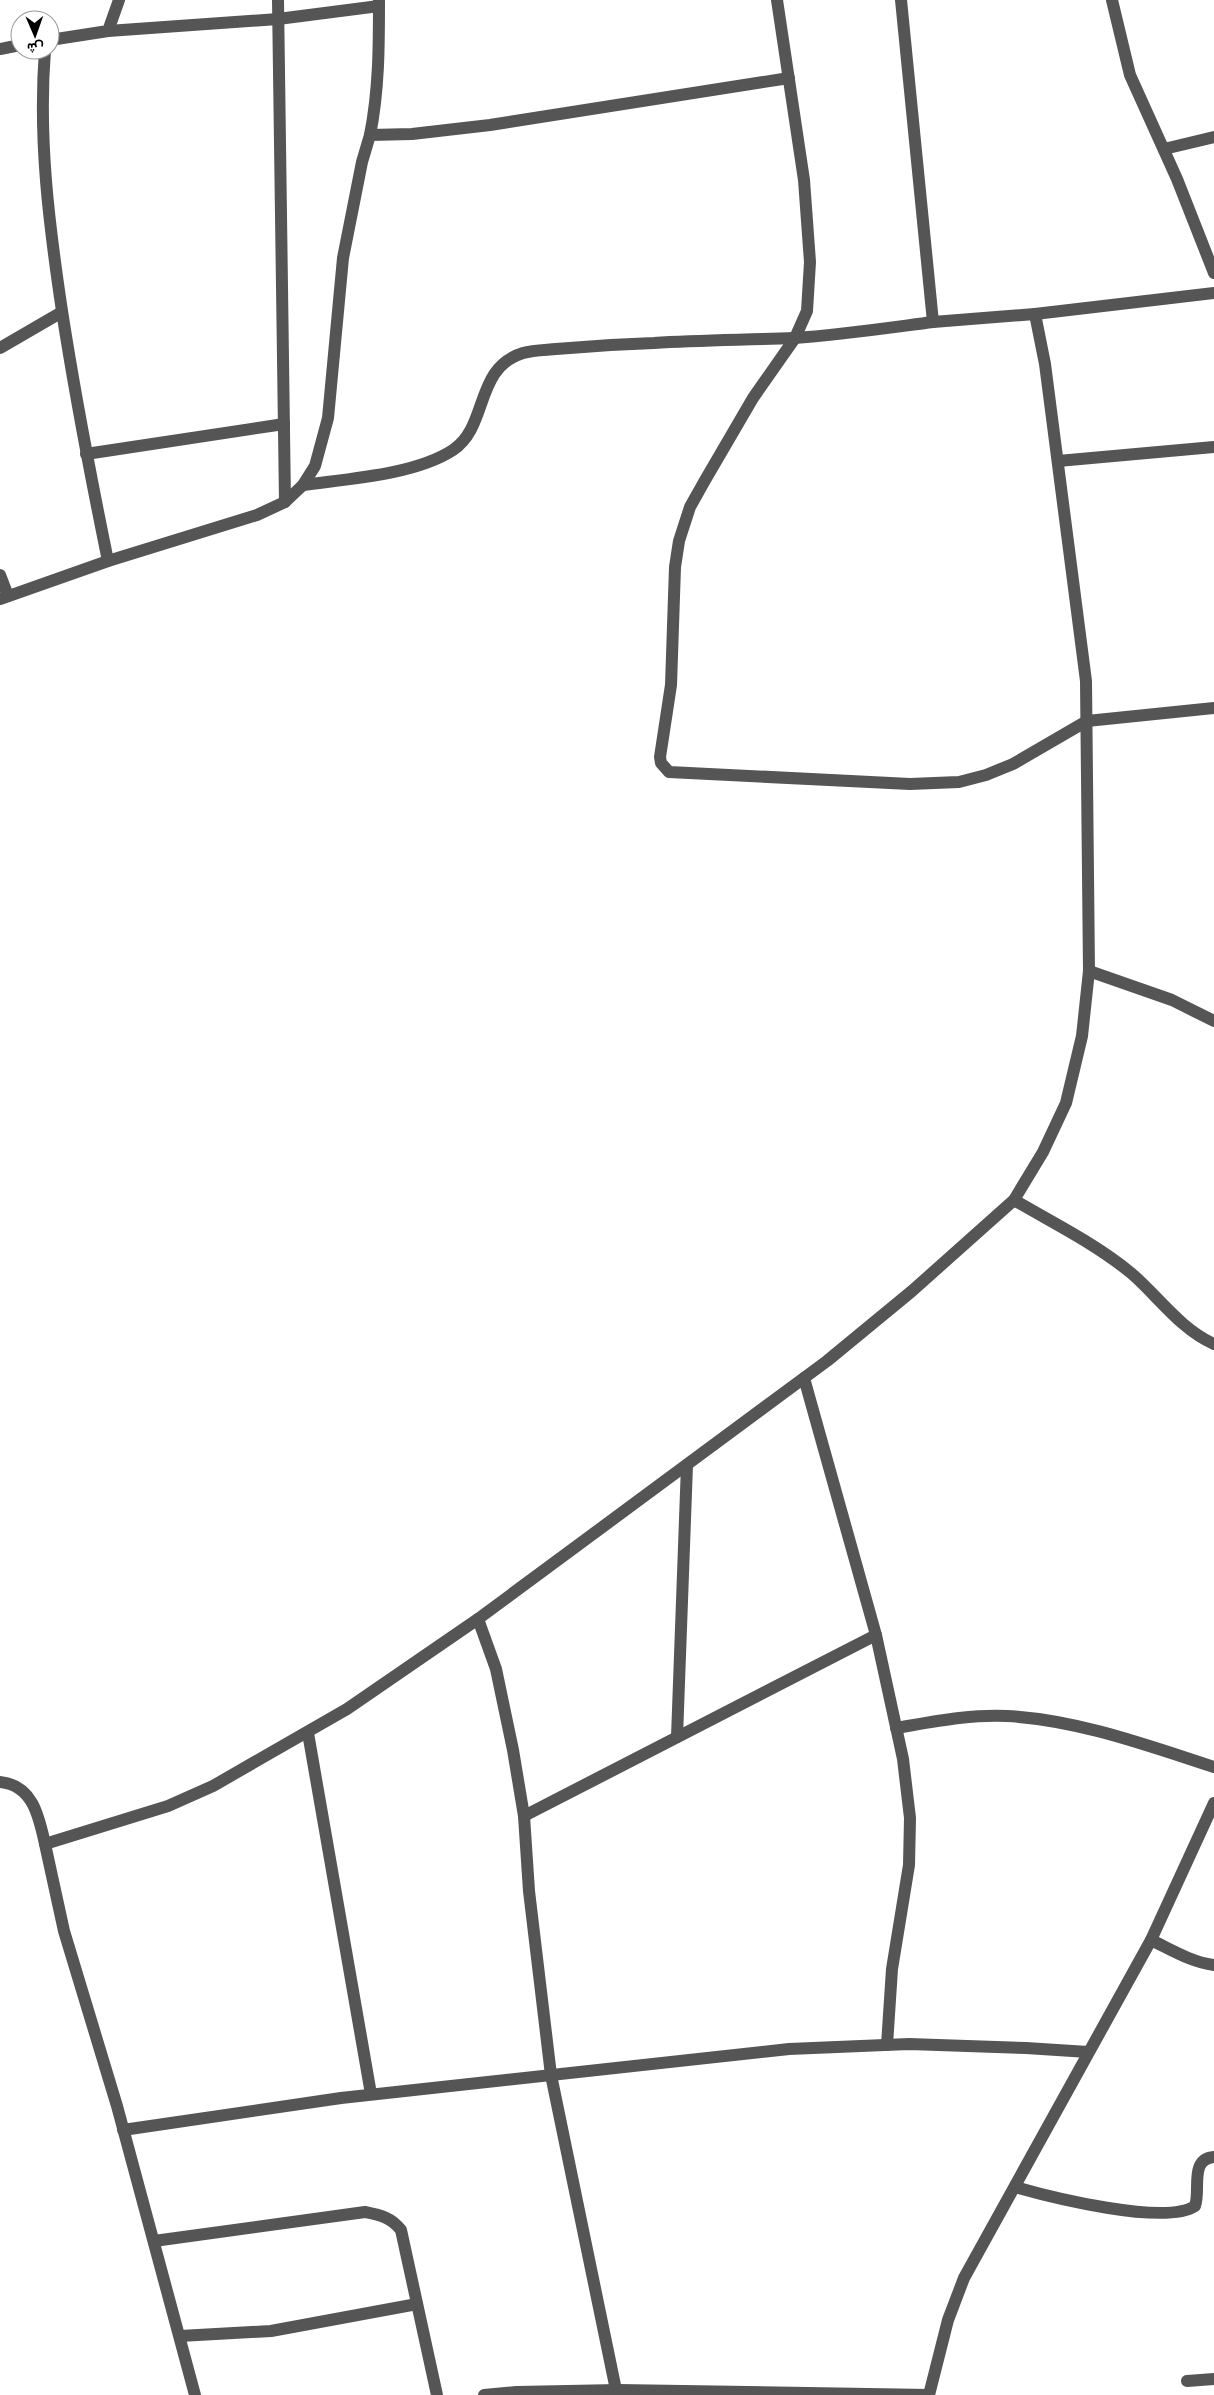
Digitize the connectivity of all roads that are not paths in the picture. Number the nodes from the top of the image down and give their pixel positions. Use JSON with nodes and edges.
{"nodes":[{"id":1,"x":119,"y":0,"type":"edge"},
{"id":2,"x":278,"y":0,"type":"edge"},
{"id":3,"x":777,"y":0,"type":"edge"},
{"id":4,"x":901,"y":0,"type":"edge"},
{"id":5,"x":1112,"y":0,"type":"edge"},
{"id":6,"x":379,"y":3,"type":"edge"},
{"id":7,"x":278,"y":19,"type":"junction"},
{"id":8,"x":108,"y":31,"type":"junction"},
{"id":9,"x":60,"y":38,"type":"edge"},
{"id":10,"x":45,"y":60,"type":"edge"},
{"id":11,"x":789,"y":78,"type":"junction"},
{"id":12,"x":370,"y":135,"type":"junction"},
{"id":13,"x":1214,"y":137,"type":"edge"},
{"id":14,"x":1164,"y":149,"type":"junction"},
{"id":15,"x":1214,"y":273,"type":"edge"},
{"id":16,"x":1214,"y":293,"type":"edge"},
{"id":17,"x":62,"y":312,"type":"junction"},
{"id":18,"x":1035,"y":314,"type":"junction"},
{"id":19,"x":933,"y":322,"type":"junction"},
{"id":20,"x":795,"y":338,"type":"junction"},
{"id":21,"x":0,"y":348,"type":"edge"},
{"id":22,"x":284,"y":424,"type":"junction"},
{"id":23,"x":1214,"y":447,"type":"edge"},
{"id":24,"x":86,"y":454,"type":"junction"},
{"id":25,"x":1058,"y":461,"type":"junction"},
{"id":26,"x":302,"y":485,"type":"junction"},
{"id":27,"x":285,"y":502,"type":"junction"},
{"id":28,"x":108,"y":561,"type":"junction"},
{"id":29,"x":0,"y":575,"type":"edge"},
{"id":30,"x":4,"y":598,"type":"edge"},
{"id":31,"x":1214,"y":708,"type":"edge"},
{"id":32,"x":1087,"y":721,"type":"junction"},
{"id":33,"x":1089,"y":971,"type":"junction"},
{"id":34,"x":1214,"y":1021,"type":"edge"},
{"id":35,"x":1014,"y":1200,"type":"junction"},
{"id":36,"x":1214,"y":1344,"type":"edge"},
{"id":37,"x":804,"y":1378,"type":"junction"},
{"id":38,"x":687,"y":1465,"type":"junction"},
{"id":39,"x":478,"y":1619,"type":"junction"},
{"id":40,"x":876,"y":1634,"type":"junction"},
{"id":41,"x":896,"y":1728,"type":"junction"},
{"id":42,"x":308,"y":1733,"type":"junction"},
{"id":43,"x":678,"y":1737,"type":"junction"},
{"id":44,"x":1214,"y":1766,"type":"edge"},
{"id":45,"x":0,"y":1782,"type":"edge"},
{"id":46,"x":1214,"y":1803,"type":"edge"},
{"id":47,"x":524,"y":1816,"type":"junction"},
{"id":48,"x":45,"y":1844,"type":"junction"},
{"id":49,"x":1151,"y":1940,"type":"junction"},
{"id":50,"x":1214,"y":1965,"type":"edge"},
{"id":51,"x":887,"y":2045,"type":"junction"},
{"id":52,"x":1088,"y":2052,"type":"junction"},
{"id":53,"x":551,"y":2075,"type":"junction"},
{"id":54,"x":371,"y":2094,"type":"junction"},
{"id":55,"x":124,"y":2130,"type":"junction"},
{"id":56,"x":1214,"y":2156,"type":"edge"},
{"id":57,"x":1015,"y":2188,"type":"junction"},
{"id":58,"x":154,"y":2241,"type":"junction"},
{"id":59,"x":417,"y":2304,"type":"junction"},
{"id":60,"x":180,"y":2336,"type":"junction"},
{"id":61,"x":1214,"y":2379,"type":"edge"},
{"id":62,"x":1187,"y":2381,"type":"dead end"},
{"id":63,"x":616,"y":2390,"type":"junction"},
{"id":64,"x":517,"y":2393,"type":"edge"},
{"id":65,"x":195,"y":2395,"type":"edge"},
{"id":66,"x":437,"y":2395,"type":"edge"},
{"id":67,"x":484,"y":2395,"type":"edge"},
{"id":68,"x":929,"y":2395,"type":"edge"}],
"edges":[{"from":1,"to":8,"type":"street"},
{"from":2,"to":7,"type":"street"},
{"from":3,"to":11,"type":"street"},
{"from":4,"to":19,"type":"street"},
{"from":5,"to":14,"type":"street"},
{"from":6,"to":7,"type":"street"},
{"from":6,"to":12,"type":"street"},
{"from":7,"to":8,"type":"street"},
{"from":7,"to":22,"type":"street"},
{"from":8,"to":9,"type":"street"},
{"from":10,"to":17,"type":"street"},
{"from":11,"to":12,"type":"street"},
{"from":11,"to":20,"type":"street"},
{"from":12,"to":26,"type":"street"},
{"from":13,"to":14,"type":"street"},
{"from":14,"to":15,"type":"street"},
{"from":16,"to":18,"type":"street"},
{"from":17,"to":21,"type":"street"},
{"from":17,"to":24,"type":"street"},
{"from":18,"to":19,"type":"street"},
{"from":18,"to":25,"type":"street"},
{"from":19,"to":20,"type":"street"},
{"from":20,"to":26,"type":"street"},
{"from":20,"to":32,"type":"street"},
{"from":22,"to":24,"type":"street"},
{"from":22,"to":27,"type":"street"},
{"from":23,"to":25,"type":"street"},
{"from":24,"to":28,"type":"street"},
{"from":25,"to":32,"type":"street"},
{"from":26,"to":27,"type":"street"},
{"from":27,"to":28,"type":"street"},
{"from":28,"to":30,"type":"street"},
{"from":29,"to":30,"type":"street"},
{"from":31,"to":32,"type":"street"},
{"from":32,"to":33,"type":"street"},
{"from":33,"to":34,"type":"street"},
{"from":33,"to":35,"type":"street"},
{"from":35,"to":36,"type":"street"},
{"from":35,"to":37,"type":"street"},
{"from":37,"to":38,"type":"street"},
{"from":37,"to":40,"type":"street"},
{"from":38,"to":39,"type":"street"},
{"from":38,"to":43,"type":"street"},
{"from":39,"to":42,"type":"street"},
{"from":39,"to":47,"type":"street"},
{"from":40,"to":41,"type":"street"},
{"from":40,"to":43,"type":"street"},
{"from":41,"to":44,"type":"street"},
{"from":41,"to":51,"type":"street"},
{"from":42,"to":48,"type":"street"},
{"from":42,"to":54,"type":"street"},
{"from":43,"to":47,"type":"street"},
{"from":45,"to":48,"type":"street"},
{"from":46,"to":49,"type":"street"},
{"from":47,"to":53,"type":"street"},
{"from":48,"to":55,"type":"street"},
{"from":49,"to":50,"type":"street"},
{"from":49,"to":52,"type":"street"},
{"from":51,"to":52,"type":"street"},
{"from":51,"to":53,"type":"street"},
{"from":52,"to":57,"type":"street"},
{"from":53,"to":54,"type":"street"},
{"from":53,"to":63,"type":"street"},
{"from":54,"to":55,"type":"street"},
{"from":55,"to":58,"type":"street"},
{"from":56,"to":57,"type":"street"},
{"from":57,"to":68,"type":"street"},
{"from":58,"to":59,"type":"street"},
{"from":58,"to":60,"type":"street"},
{"from":59,"to":60,"type":"street"},
{"from":59,"to":66,"type":"street"},
{"from":60,"to":65,"type":"street"},
{"from":61,"to":62,"type":"street"},
{"from":63,"to":64,"type":"street"},
{"from":63,"to":68,"type":"street"},
{"from":64,"to":67,"type":"street"}]}
